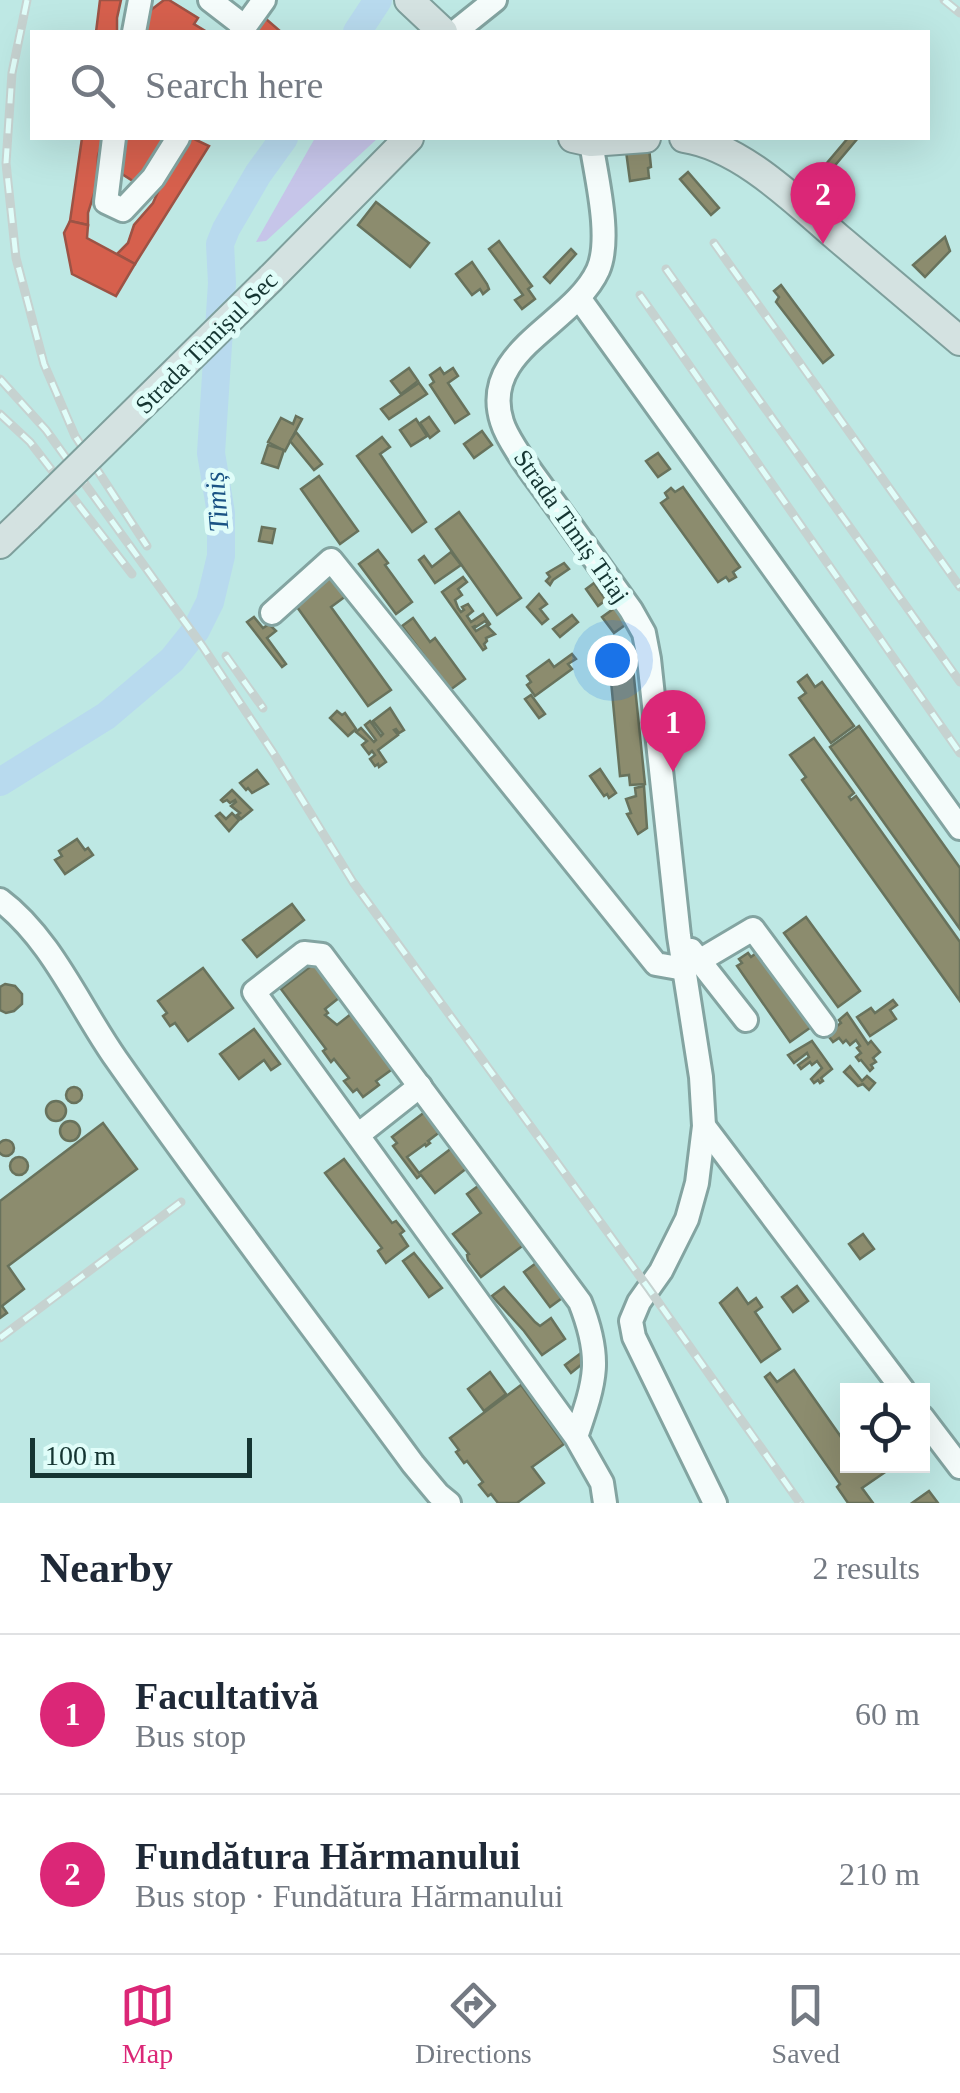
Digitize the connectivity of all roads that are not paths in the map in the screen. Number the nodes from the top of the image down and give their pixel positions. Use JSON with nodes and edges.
{"nodes":[{"id":1,"x":140,"y":0,"type":"edge"},
{"id":2,"x":210,"y":0,"type":"edge"},
{"id":3,"x":264,"y":0,"type":"edge"},
{"id":4,"x":496,"y":0,"type":"edge"},
{"id":5,"x":134,"y":30,"type":"edge"},
{"id":6,"x":243,"y":30,"type":"edge"},
{"id":7,"x":458,"y":30,"type":"edge"},
{"id":8,"x":114,"y":140,"type":"edge"},
{"id":9,"x":177,"y":140,"type":"edge"},
{"id":10,"x":407,"y":140,"type":"edge"},
{"id":11,"x":582,"y":140,"type":"edge"},
{"id":12,"x":696,"y":140,"type":"edge"},
{"id":13,"x":579,"y":298,"type":"junction"},
{"id":14,"x":960,"y":341,"type":"edge"},
{"id":15,"x":0,"y":544,"type":"edge"},
{"id":16,"x":272,"y":612,"type":"dead end"},
{"id":17,"x":960,"y":828,"type":"edge"},
{"id":18,"x":0,"y":900,"type":"edge"},
{"id":19,"x":692,"y":965,"type":"junction"},
{"id":20,"x":746,"y":1020,"type":"dead end"},
{"id":21,"x":824,"y":1024,"type":"dead end"},
{"id":22,"x":420,"y":1086,"type":"junction"},
{"id":23,"x":704,"y":1126,"type":"junction"},
{"id":24,"x":358,"y":1135,"type":"junction"},
{"id":25,"x":898,"y":1383,"type":"edge"},
{"id":26,"x":930,"y":1428,"type":"edge"},
{"id":27,"x":576,"y":1437,"type":"junction"},
{"id":28,"x":960,"y":1467,"type":"edge"},
{"id":29,"x":707,"y":1500,"type":"edge"},
{"id":30,"x":450,"y":1503,"type":"edge"},
{"id":31,"x":605,"y":1503,"type":"edge"}],
"edges":[{"from":1,"to":5,"type":"lane"},
{"from":2,"to":6,"type":"lane"},
{"from":3,"to":6,"type":"lane"},
{"from":4,"to":7,"type":"lane"},
{"from":8,"to":9,"type":"lane"},
{"from":10,"to":15,"type":"main road","name":"Strada Timișul Sec","bridge":true},
{"from":11,"to":13,"type":"lane","name":"Strada Timiș Triaj"},
{"from":12,"to":14,"type":"main road"},
{"from":13,"to":17,"type":"lane"},
{"from":13,"to":19,"type":"lane","name":"Strada Timiș Triaj"},
{"from":16,"to":19,"type":"lane"},
{"from":18,"to":30,"type":"lane"},
{"from":19,"to":20,"type":"lane"},
{"from":19,"to":21,"type":"lane"},
{"from":19,"to":23,"type":"lane","name":"Strada Timiș Triaj"},
{"from":22,"to":24,"type":"lane"},
{"from":22,"to":24,"type":"lane"},
{"from":22,"to":27,"type":"lane"},
{"from":23,"to":25,"type":"lane"},
{"from":23,"to":29,"type":"lane","name":"Strada Timiș Triaj"},
{"from":24,"to":27,"type":"lane"},
{"from":26,"to":28,"type":"lane"},
{"from":27,"to":31,"type":"lane"}]}
